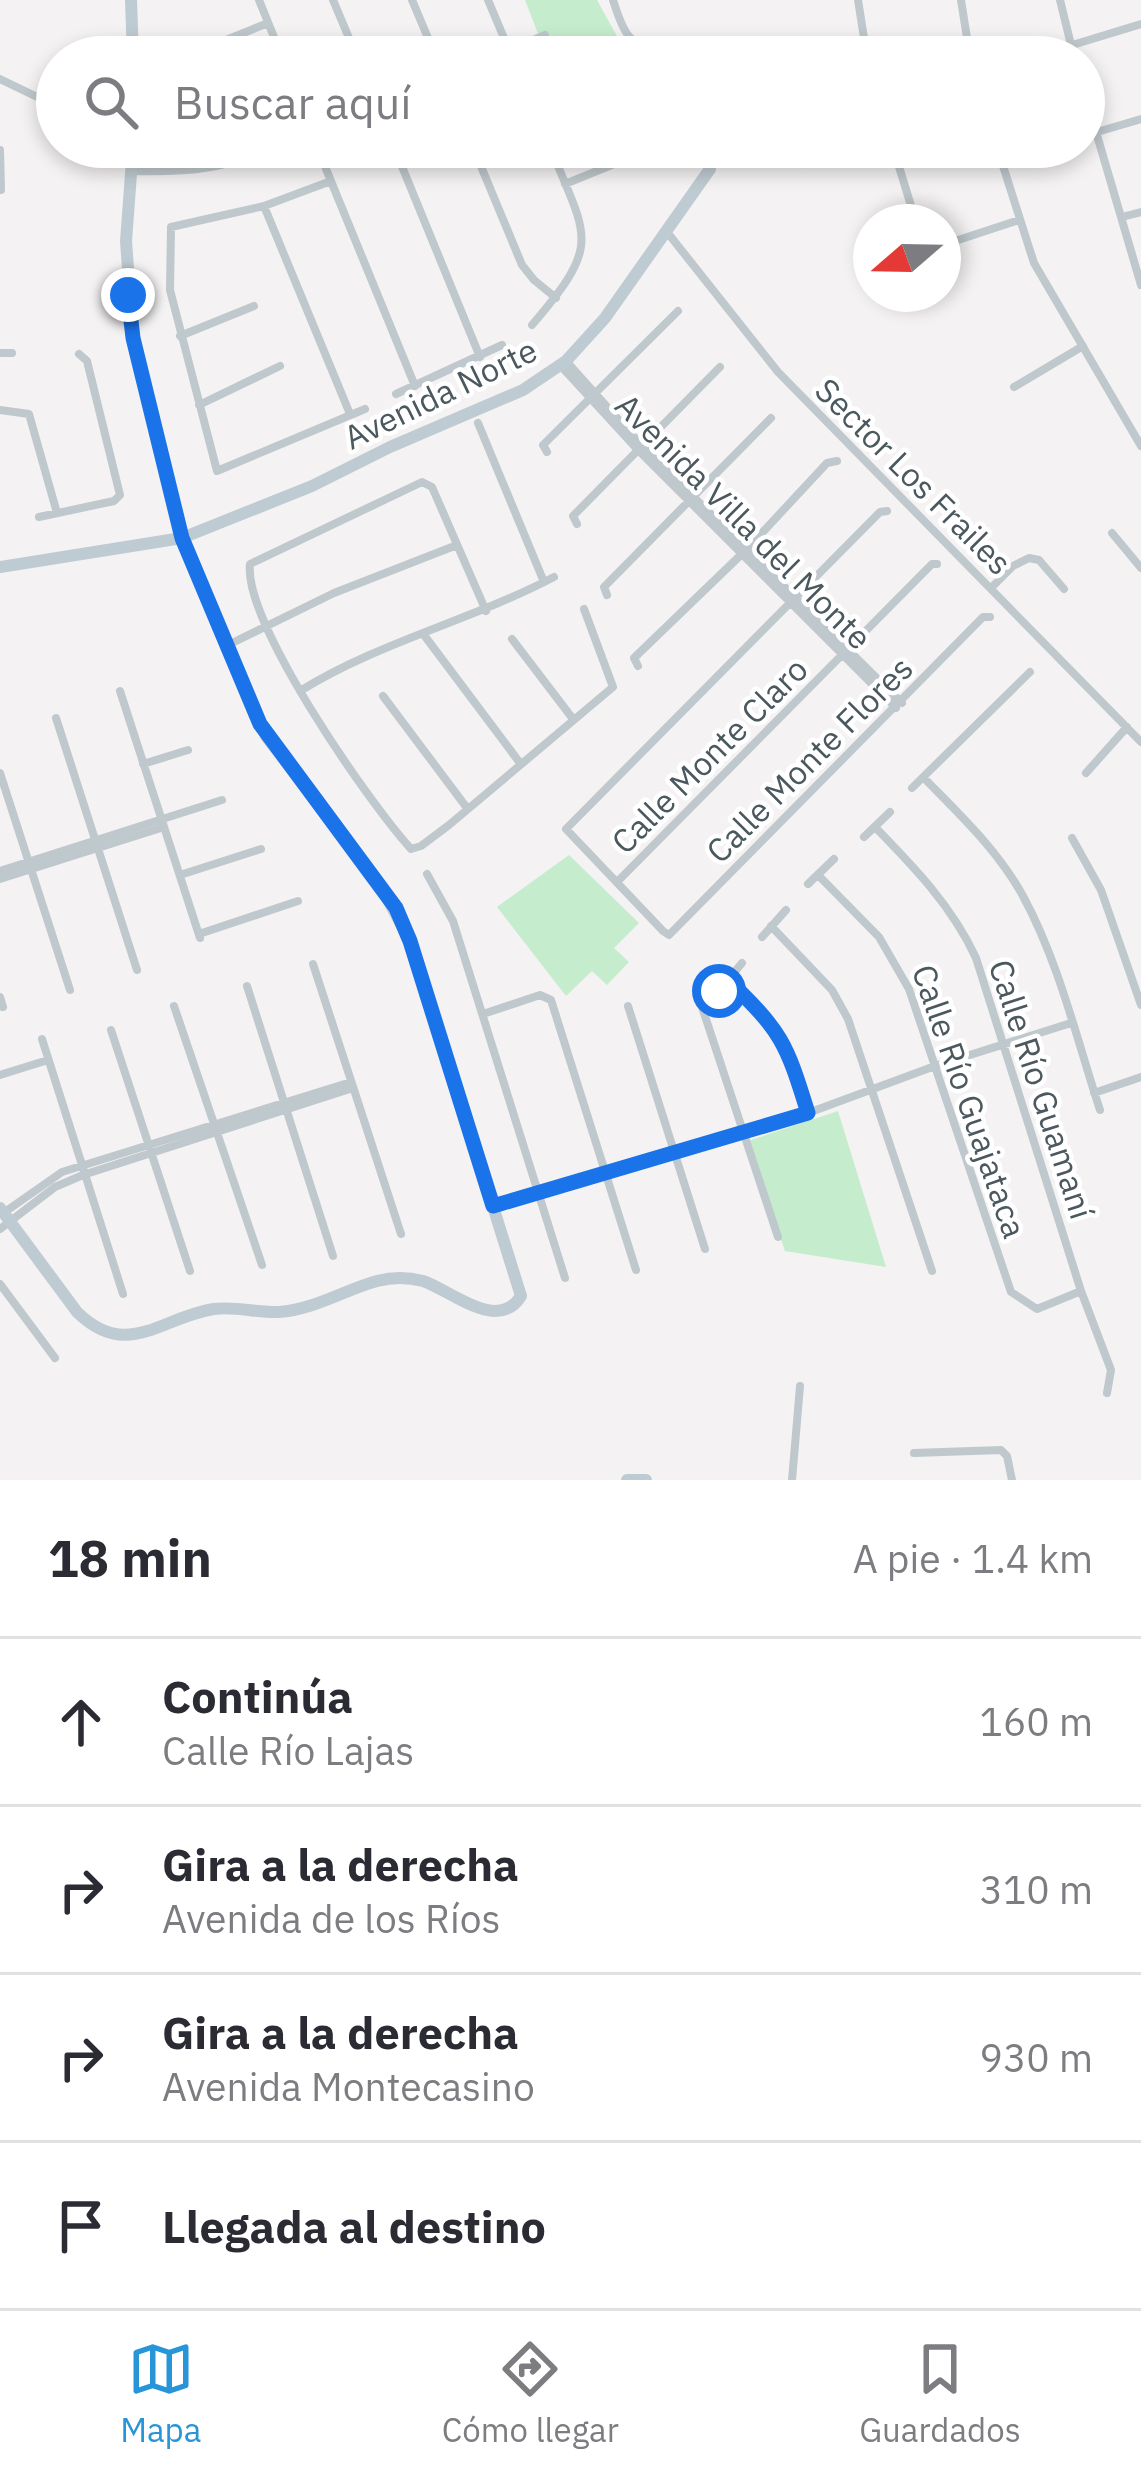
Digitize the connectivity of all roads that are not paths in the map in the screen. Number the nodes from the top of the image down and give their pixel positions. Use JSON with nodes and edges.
{"nodes":[{"id":1,"x":131,"y":0,"type":"edge"},
{"id":2,"x":259,"y":0,"type":"edge"},
{"id":3,"x":333,"y":0,"type":"edge"},
{"id":4,"x":412,"y":0,"type":"edge"},
{"id":5,"x":488,"y":0,"type":"edge"},
{"id":6,"x":613,"y":0,"type":"edge"},
{"id":7,"x":858,"y":0,"type":"edge"},
{"id":8,"x":961,"y":0,"type":"edge"},
{"id":9,"x":1060,"y":0,"type":"edge"},
{"id":10,"x":268,"y":23,"type":"junction"},
{"id":11,"x":1141,"y":24,"type":"edge"},
{"id":12,"x":133,"y":36,"type":"edge"},
{"id":13,"x":236,"y":36,"type":"edge"},
{"id":14,"x":273,"y":36,"type":"edge"},
{"id":15,"x":348,"y":36,"type":"edge"},
{"id":16,"x":427,"y":36,"type":"edge"},
{"id":17,"x":503,"y":36,"type":"edge"},
{"id":18,"x":624,"y":36,"type":"edge"},
{"id":19,"x":864,"y":36,"type":"edge"},
{"id":20,"x":967,"y":36,"type":"edge"},
{"id":21,"x":1068,"y":36,"type":"edge"},
{"id":22,"x":1102,"y":36,"type":"edge"},
{"id":23,"x":0,"y":79,"type":"edge"},
{"id":24,"x":36,"y":96,"type":"edge"},
{"id":25,"x":1141,"y":119,"type":"edge"},
{"id":26,"x":1105,"y":129,"type":"edge"},
{"id":27,"x":0,"y":150,"type":"edge"},
{"id":28,"x":1105,"y":161,"type":"edge"},
{"id":29,"x":131,"y":168,"type":"edge"},
{"id":30,"x":221,"y":168,"type":"edge"},
{"id":31,"x":326,"y":168,"type":"edge"},
{"id":32,"x":403,"y":168,"type":"edge"},
{"id":33,"x":482,"y":168,"type":"edge"},
{"id":34,"x":559,"y":168,"type":"edge"},
{"id":35,"x":604,"y":168,"type":"edge"},
{"id":36,"x":899,"y":168,"type":"edge"},
{"id":37,"x":1003,"y":168,"type":"edge"},
{"id":38,"x":710,"y":169,"type":"edge"},
{"id":39,"x":131,"y":171,"type":"junction"},
{"id":40,"x":331,"y":181,"type":"junction"},
{"id":41,"x":565,"y":184,"type":"junction"},
{"id":42,"x":1,"y":190,"type":"edge"},
{"id":43,"x":910,"y":204,"type":"edge"},
{"id":44,"x":264,"y":206,"type":"junction"},
{"id":45,"x":1141,"y":212,"type":"edge"},
{"id":46,"x":1122,"y":217,"type":"junction"},
{"id":47,"x":1019,"y":220,"type":"junction"},
{"id":48,"x":666,"y":231,"type":"junction"},
{"id":49,"x":961,"y":239,"type":"edge"},
{"id":50,"x":1141,"y":285,"type":"edge"},
{"id":51,"x":556,"y":298,"type":"junction"},
{"id":52,"x":254,"y":306,"type":"dead end"},
{"id":53,"x":678,"y":311,"type":"dead end"},
{"id":54,"x":532,"y":325,"type":"dead end"},
{"id":55,"x":180,"y":336,"type":"junction"},
{"id":56,"x":502,"y":345,"type":"dead end"},
{"id":57,"x":1083,"y":346,"type":"junction"},
{"id":58,"x":0,"y":353,"type":"edge"},
{"id":59,"x":12,"y":353,"type":"dead end"},
{"id":60,"x":79,"y":354,"type":"dead end"},
{"id":61,"x":480,"y":357,"type":"junction"},
{"id":62,"x":563,"y":363,"type":"junction"},
{"id":63,"x":280,"y":366,"type":"dead end"},
{"id":64,"x":721,"y":367,"type":"dead end"},
{"id":65,"x":416,"y":386,"type":"junction"},
{"id":66,"x":1014,"y":388,"type":"dead end"},
{"id":67,"x":396,"y":394,"type":"dead end"},
{"id":68,"x":592,"y":396,"type":"junction"},
{"id":69,"x":199,"y":405,"type":"junction"},
{"id":70,"x":364,"y":409,"type":"dead end"},
{"id":71,"x":0,"y":410,"type":"edge"},
{"id":72,"x":350,"y":414,"type":"junction"},
{"id":73,"x":771,"y":418,"type":"dead end"},
{"id":74,"x":478,"y":423,"type":"dead end"},
{"id":75,"x":1141,"y":446,"type":"edge"},
{"id":76,"x":640,"y":448,"type":"junction"},
{"id":77,"x":547,"y":452,"type":"dead end"},
{"id":78,"x":837,"y":461,"type":"dead end"},
{"id":79,"x":691,"y":499,"type":"junction"},
{"id":80,"x":887,"y":512,"type":"dead end"},
{"id":81,"x":57,"y":513,"type":"junction"},
{"id":82,"x":39,"y":517,"type":"dead end"},
{"id":83,"x":577,"y":524,"type":"dead end"},
{"id":84,"x":1112,"y":532,"type":"dead end"},
{"id":85,"x":182,"y":538,"type":"junction"},
{"id":86,"x":457,"y":545,"type":"junction"},
{"id":87,"x":744,"y":552,"type":"junction"},
{"id":88,"x":937,"y":564,"type":"dead end"},
{"id":89,"x":0,"y":567,"type":"edge"},
{"id":90,"x":1141,"y":568,"type":"edge"},
{"id":91,"x":554,"y":577,"type":"dead end"},
{"id":92,"x":544,"y":583,"type":"junction"},
{"id":93,"x":992,"y":588,"type":"junction"},
{"id":94,"x":1064,"y":589,"type":"dead end"},
{"id":95,"x":608,"y":596,"type":"dead end"},
{"id":96,"x":794,"y":602,"type":"junction"},
{"id":97,"x":584,"y":609,"type":"dead end"},
{"id":98,"x":486,"y":611,"type":"junction"},
{"id":99,"x":990,"y":616,"type":"dead end"},
{"id":100,"x":268,"y":627,"type":"junction"},
{"id":101,"x":424,"y":635,"type":"junction"},
{"id":102,"x":512,"y":639,"type":"dead end"},
{"id":103,"x":226,"y":646,"type":"junction"},
{"id":104,"x":846,"y":653,"type":"junction"},
{"id":105,"x":638,"y":666,"type":"dead end"},
{"id":106,"x":1030,"y":672,"type":"dead end"},
{"id":107,"x":120,"y":691,"type":"dead end"},
{"id":108,"x":300,"y":692,"type":"junction"},
{"id":109,"x":382,"y":696,"type":"dead end"},
{"id":110,"x":899,"y":705,"type":"junction"},
{"id":111,"x":56,"y":718,"type":"dead end"},
{"id":112,"x":573,"y":719,"type":"junction"},
{"id":113,"x":1127,"y":727,"type":"junction"},
{"id":114,"x":1141,"y":742,"type":"edge"},
{"id":115,"x":188,"y":750,"type":"dead end"},
{"id":116,"x":520,"y":763,"type":"junction"},
{"id":117,"x":143,"y":764,"type":"junction"},
{"id":118,"x":0,"y":773,"type":"edge"},
{"id":119,"x":1086,"y":773,"type":"dead end"},
{"id":120,"x":923,"y":777,"type":"junction"},
{"id":121,"x":912,"y":788,"type":"dead end"},
{"id":122,"x":222,"y":800,"type":"dead end"},
{"id":123,"x":467,"y":808,"type":"junction"},
{"id":124,"x":890,"y":812,"type":"dead end"},
{"id":125,"x":163,"y":823,"type":"junction"},
{"id":126,"x":875,"y":827,"type":"junction"},
{"id":127,"x":863,"y":837,"type":"dead end"},
{"id":128,"x":1072,"y":838,"type":"dead end"},
{"id":129,"x":96,"y":844,"type":"junction"},
{"id":130,"x":261,"y":849,"type":"dead end"},
{"id":131,"x":834,"y":859,"type":"dead end"},
{"id":132,"x":30,"y":866,"type":"junction"},
{"id":133,"x":427,"y":874,"type":"dead end"},
{"id":134,"x":179,"y":875,"type":"junction"},
{"id":135,"x":818,"y":875,"type":"junction"},
{"id":136,"x":0,"y":876,"type":"edge"},
{"id":137,"x":618,"y":881,"type":"junction"},
{"id":138,"x":808,"y":884,"type":"dead end"},
{"id":139,"x":298,"y":901,"type":"dead end"},
{"id":140,"x":786,"y":910,"type":"dead end"},
{"id":141,"x":771,"y":926,"type":"junction"},
{"id":142,"x":762,"y":937,"type":"dead end"},
{"id":143,"x":314,"y":964,"type":"dead end"},
{"id":144,"x":742,"y":964,"type":"dead end"},
{"id":145,"x":137,"y":970,"type":"dead end"},
{"id":146,"x":728,"y":980,"type":"junction"},
{"id":147,"x":247,"y":986,"type":"dead end"},
{"id":148,"x":70,"y":990,"type":"dead end"},
{"id":149,"x":719,"y":991,"type":"dead end"},
{"id":150,"x":701,"y":1004,"type":"dead end"},
{"id":151,"x":174,"y":1006,"type":"dead end"},
{"id":152,"x":628,"y":1006,"type":"dead end"},
{"id":153,"x":1141,"y":1006,"type":"edge"},
{"id":154,"x":483,"y":1014,"type":"junction"},
{"id":155,"x":1071,"y":1023,"type":"junction"},
{"id":156,"x":111,"y":1030,"type":"dead end"},
{"id":157,"x":42,"y":1039,"type":"dead end"},
{"id":158,"x":1002,"y":1045,"type":"junction"},
{"id":159,"x":48,"y":1060,"type":"junction"},
{"id":160,"x":935,"y":1066,"type":"junction"},
{"id":161,"x":0,"y":1075,"type":"edge"},
{"id":162,"x":1141,"y":1077,"type":"edge"},
{"id":163,"x":352,"y":1085,"type":"junction"},
{"id":164,"x":870,"y":1089,"type":"junction"},
{"id":165,"x":1094,"y":1093,"type":"junction"},
{"id":166,"x":285,"y":1107,"type":"junction"},
{"id":167,"x":1100,"y":1110,"type":"dead end"},
{"id":168,"x":808,"y":1113,"type":"junction"},
{"id":169,"x":217,"y":1128,"type":"junction"},
{"id":170,"x":742,"y":1133,"type":"junction"},
{"id":171,"x":150,"y":1150,"type":"junction"},
{"id":172,"x":675,"y":1153,"type":"junction"},
{"id":173,"x":82,"y":1172,"type":"junction"},
{"id":174,"x":606,"y":1172,"type":"junction"},
{"id":175,"x":536,"y":1191,"type":"junction"},
{"id":176,"x":493,"y":1206,"type":"junction"},
{"id":177,"x":3,"y":1217,"type":"edge"},
{"id":178,"x":400,"y":1234,"type":"dead end"},
{"id":179,"x":778,"y":1237,"type":"dead end"},
{"id":180,"x":705,"y":1250,"type":"dead end"},
{"id":181,"x":333,"y":1256,"type":"dead end"},
{"id":182,"x":262,"y":1265,"type":"dead end"},
{"id":183,"x":636,"y":1270,"type":"dead end"},
{"id":184,"x":190,"y":1271,"type":"dead end"},
{"id":185,"x":932,"y":1271,"type":"dead end"},
{"id":186,"x":565,"y":1278,"type":"dead end"},
{"id":187,"x":0,"y":1283,"type":"edge"},
{"id":188,"x":1081,"y":1291,"type":"junction"},
{"id":189,"x":123,"y":1294,"type":"dead end"},
{"id":190,"x":55,"y":1358,"type":"dead end"},
{"id":191,"x":800,"y":1386,"type":"dead end"},
{"id":192,"x":1107,"y":1393,"type":"dead end"},
{"id":193,"x":914,"y":1453,"type":"dead end"},
{"id":194,"x":627,"y":1480,"type":"edge"},
{"id":195,"x":646,"y":1480,"type":"edge"},
{"id":196,"x":791,"y":1480,"type":"edge"},
{"id":197,"x":1012,"y":1480,"type":"edge"}],
"edges":[{"from":1,"to":12,"type":"street"},
{"from":2,"to":10,"type":"street"},
{"from":3,"to":15,"type":"street"},
{"from":4,"to":16,"type":"street"},
{"from":5,"to":17,"type":"street"},
{"from":6,"to":18,"type":"street"},
{"from":7,"to":19,"type":"street"},
{"from":8,"to":20,"type":"street"},
{"from":9,"to":21,"type":"street"},
{"from":10,"to":13,"type":"street"},
{"from":10,"to":14,"type":"street"},
{"from":11,"to":22,"type":"street"},
{"from":23,"to":24,"type":"street"},
{"from":25,"to":26,"type":"street"},
{"from":27,"to":42,"type":"street"},
{"from":28,"to":46,"type":"street"},
{"from":29,"to":39,"type":"street"},
{"from":30,"to":39,"type":"street"},
{"from":31,"to":40,"type":"street"},
{"from":32,"to":61,"type":"street"},
{"from":33,"to":51,"type":"street"},
{"from":34,"to":41,"type":"street"},
{"from":35,"to":41,"type":"street"},
{"from":36,"to":43,"type":"street"},
{"from":37,"to":47,"type":"street"},
{"from":38,"to":48,"type":"street","name":"Avenida Norte"},
{"from":39,"to":85,"type":"street"},
{"from":40,"to":44,"type":"street"},
{"from":40,"to":65,"type":"street"},
{"from":41,"to":51,"type":"street"},
{"from":44,"to":55,"type":"street"},
{"from":44,"to":72,"type":"street"},
{"from":45,"to":46,"type":"street"},
{"from":46,"to":50,"type":"street"},
{"from":47,"to":49,"type":"street"},
{"from":47,"to":57,"type":"street"},
{"from":48,"to":62,"type":"street","name":"Avenida Norte"},
{"from":48,"to":93,"type":"street","name":"Sector Los Frailes"},
{"from":51,"to":54,"type":"street"},
{"from":52,"to":55,"type":"street"},
{"from":53,"to":68,"type":"street"},
{"from":55,"to":69,"type":"street"},
{"from":56,"to":61,"type":"street"},
{"from":57,"to":66,"type":"street"},
{"from":57,"to":75,"type":"street"},
{"from":58,"to":59,"type":"street"},
{"from":60,"to":81,"type":"street"},
{"from":61,"to":65,"type":"street"},
{"from":62,"to":68,"type":"street","name":"Avenida Villa del Monte"},
{"from":62,"to":85,"type":"street","name":"Avenida Norte"},
{"from":63,"to":69,"type":"street"},
{"from":64,"to":76,"type":"street"},
{"from":65,"to":67,"type":"street"},
{"from":68,"to":76,"type":"street","name":"Avenida Villa del Monte"},
{"from":68,"to":77,"type":"street"},
{"from":69,"to":72,"type":"street"},
{"from":70,"to":72,"type":"street"},
{"from":71,"to":81,"type":"street"},
{"from":73,"to":79,"type":"street"},
{"from":74,"to":92,"type":"street"},
{"from":76,"to":79,"type":"street","name":"Avenida Villa del Monte"},
{"from":76,"to":83,"type":"street"},
{"from":78,"to":87,"type":"street"},
{"from":79,"to":87,"type":"street","name":"Avenida Villa del Monte"},
{"from":79,"to":95,"type":"street"},
{"from":80,"to":96,"type":"street"},
{"from":81,"to":82,"type":"street"},
{"from":84,"to":90,"type":"street"},
{"from":85,"to":89,"type":"street","name":"Avenida Norte"},
{"from":85,"to":103,"type":"street"},
{"from":86,"to":98,"type":"street"},
{"from":86,"to":100,"type":"street"},
{"from":86,"to":100,"type":"street"},
{"from":87,"to":96,"type":"street","name":"Avenida Villa del Monte"},
{"from":87,"to":105,"type":"street"},
{"from":88,"to":104,"type":"street","name":"Calle Monte Claro"},
{"from":91,"to":92,"type":"street"},
{"from":92,"to":98,"type":"street"},
{"from":93,"to":94,"type":"street"},
{"from":93,"to":113,"type":"street","name":"Sector Los Frailes"},
{"from":96,"to":104,"type":"street","name":"Avenida Villa del Monte"},
{"from":96,"to":137,"type":"street"},
{"from":97,"to":112,"type":"street"},
{"from":98,"to":101,"type":"street"},
{"from":99,"to":110,"type":"street","name":"Calle Monte Flores"},
{"from":100,"to":103,"type":"street"},
{"from":100,"to":108,"type":"street"},
{"from":101,"to":108,"type":"street"},
{"from":101,"to":116,"type":"street"},
{"from":102,"to":112,"type":"street"},
{"from":103,"to":176,"type":"street"},
{"from":104,"to":110,"type":"street","name":"Avenida Villa del Monte"},
{"from":104,"to":137,"type":"street","name":"Calle Monte Claro"},
{"from":106,"to":120,"type":"street"},
{"from":107,"to":117,"type":"street"},
{"from":108,"to":123,"type":"street"},
{"from":109,"to":123,"type":"street"},
{"from":110,"to":137,"type":"street","name":"Calle Monte Flores"},
{"from":111,"to":129,"type":"street"},
{"from":112,"to":116,"type":"street"},
{"from":113,"to":114,"type":"street","name":"Sector Los Frailes"},
{"from":113,"to":119,"type":"street"},
{"from":115,"to":117,"type":"street"},
{"from":116,"to":123,"type":"street"},
{"from":117,"to":125,"type":"street"},
{"from":118,"to":132,"type":"street"},
{"from":120,"to":121,"type":"street"},
{"from":120,"to":155,"type":"street"},
{"from":122,"to":125,"type":"street"},
{"from":124,"to":126,"type":"street"},
{"from":125,"to":129,"type":"street"},
{"from":125,"to":134,"type":"street"},
{"from":126,"to":127,"type":"street"},
{"from":126,"to":158,"type":"street","name":"Calle Río Guamaní"},
{"from":128,"to":153,"type":"street"},
{"from":129,"to":132,"type":"street"},
{"from":129,"to":145,"type":"street"},
{"from":130,"to":134,"type":"street"},
{"from":131,"to":135,"type":"street"},
{"from":132,"to":136,"type":"street"},
{"from":132,"to":148,"type":"street"},
{"from":133,"to":154,"type":"street"},
{"from":134,"to":139,"type":"street"},
{"from":135,"to":138,"type":"street"},
{"from":135,"to":160,"type":"street","name":"Calle Río Guajataca"},
{"from":140,"to":141,"type":"street"},
{"from":141,"to":142,"type":"street"},
{"from":141,"to":164,"type":"street"},
{"from":143,"to":163,"type":"street"},
{"from":144,"to":146,"type":"street"},
{"from":146,"to":149,"type":"street"},
{"from":146,"to":168,"type":"street"},
{"from":147,"to":166,"type":"street"},
{"from":150,"to":170,"type":"street"},
{"from":151,"to":169,"type":"street"},
{"from":152,"to":172,"type":"street"},
{"from":154,"to":174,"type":"street"},
{"from":154,"to":175,"type":"street"},
{"from":155,"to":158,"type":"street"},
{"from":155,"to":165,"type":"street"},
{"from":156,"to":171,"type":"street"},
{"from":157,"to":159,"type":"street"},
{"from":158,"to":160,"type":"street"},
{"from":158,"to":188,"type":"street","name":"Calle Río Guamaní"},
{"from":159,"to":161,"type":"street"},
{"from":159,"to":173,"type":"street"},
{"from":160,"to":164,"type":"street"},
{"from":160,"to":188,"type":"street","name":"Calle Río Guajataca"},
{"from":162,"to":165,"type":"street"},
{"from":163,"to":166,"type":"street"},
{"from":163,"to":178,"type":"street"},
{"from":164,"to":168,"type":"street"},
{"from":164,"to":185,"type":"street"},
{"from":165,"to":167,"type":"street"},
{"from":166,"to":169,"type":"street"},
{"from":166,"to":181,"type":"street"},
{"from":168,"to":170,"type":"street"},
{"from":169,"to":171,"type":"street"},
{"from":169,"to":182,"type":"street"},
{"from":170,"to":172,"type":"street"},
{"from":170,"to":179,"type":"street"},
{"from":171,"to":173,"type":"street"},
{"from":171,"to":184,"type":"street"},
{"from":172,"to":174,"type":"street"},
{"from":172,"to":180,"type":"street"},
{"from":173,"to":177,"type":"street"},
{"from":173,"to":189,"type":"street"},
{"from":174,"to":175,"type":"street"},
{"from":174,"to":183,"type":"street"},
{"from":175,"to":176,"type":"street"},
{"from":175,"to":186,"type":"street"},
{"from":176,"to":177,"type":"street"},
{"from":187,"to":190,"type":"street"},
{"from":188,"to":192,"type":"street","name":"Calle Río Guamaní"},
{"from":191,"to":196,"type":"street"},
{"from":193,"to":197,"type":"street"},
{"from":194,"to":195,"type":"street"}]}
